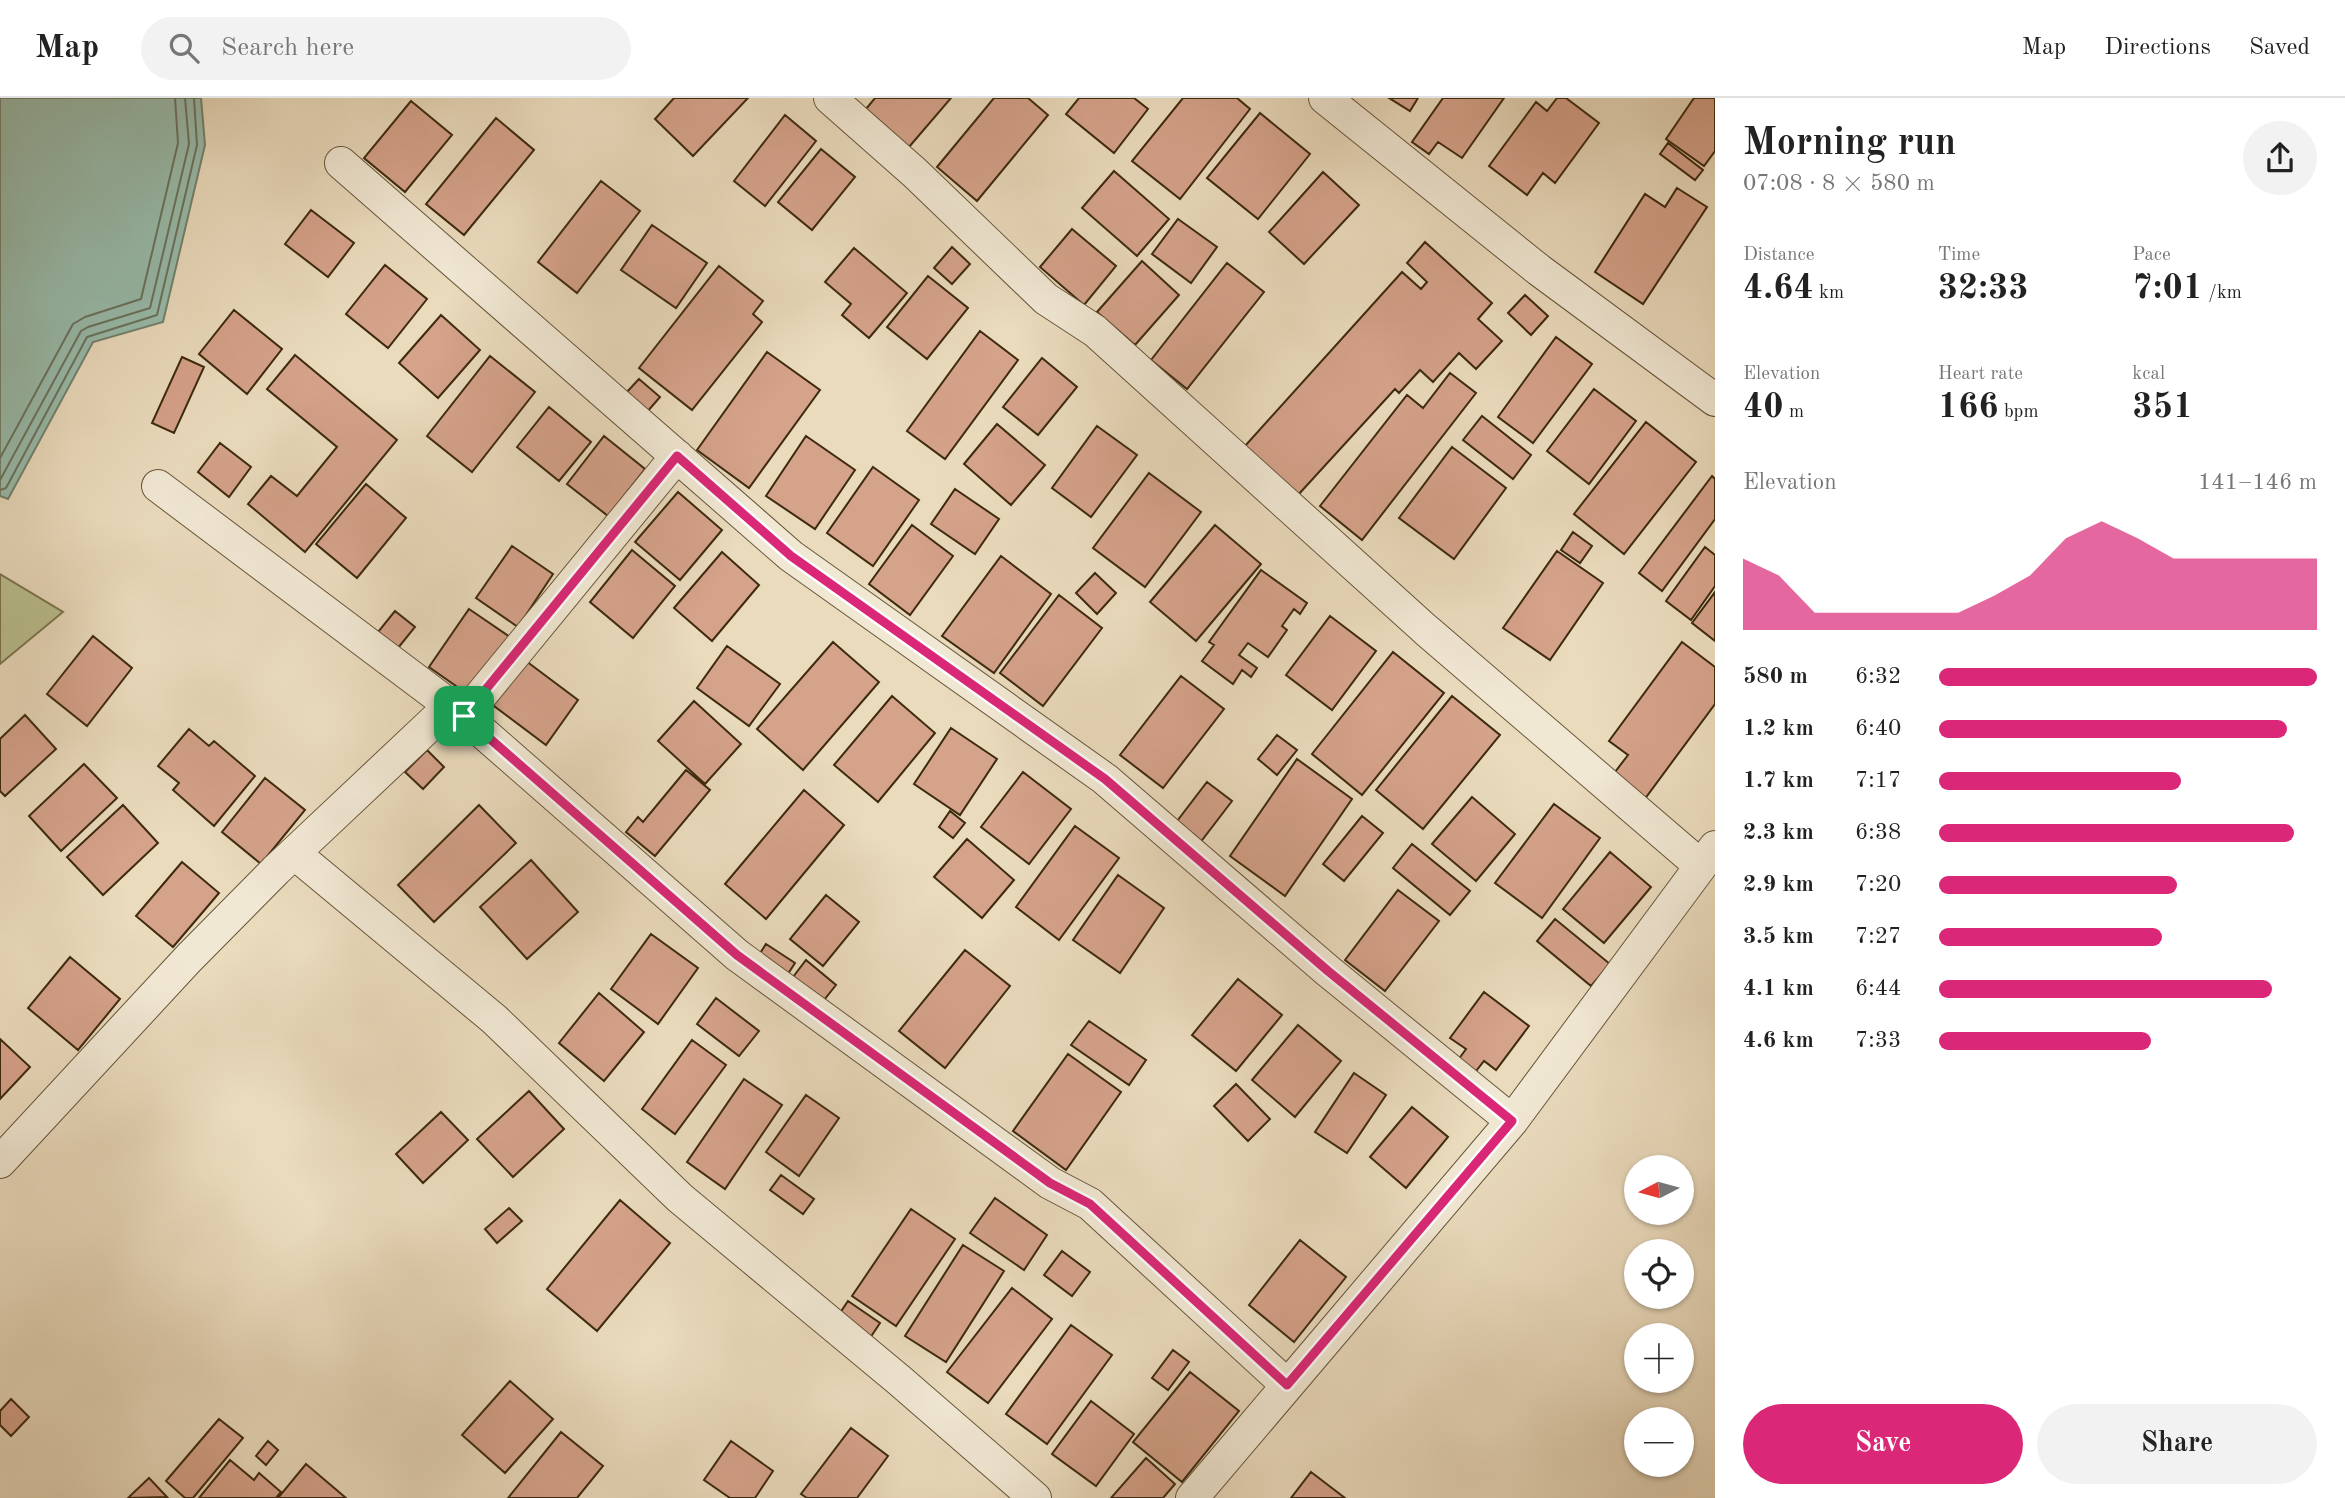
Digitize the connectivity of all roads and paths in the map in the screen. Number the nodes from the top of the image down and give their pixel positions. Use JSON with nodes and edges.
{"nodes":[{"id":1,"x":830,"y":98,"type":"edge"},
{"id":2,"x":1325,"y":98,"type":"edge"},
{"id":3,"x":341,"y":163,"type":"dead end"},
{"id":4,"x":1715,"y":400,"type":"edge"},
{"id":5,"x":677,"y":456,"type":"junction"},
{"id":6,"x":158,"y":486,"type":"dead end"},
{"id":7,"x":457,"y":711,"type":"junction"},
{"id":8,"x":294,"y":853,"type":"junction"},
{"id":9,"x":1708,"y":857,"type":"edge"},
{"id":10,"x":1512,"y":1121,"type":"junction"},
{"id":11,"x":0,"y":1162,"type":"edge"},
{"id":12,"x":1287,"y":1385,"type":"junction"},
{"id":13,"x":1035,"y":1498,"type":"edge"},
{"id":14,"x":1192,"y":1498,"type":"edge"}],
"edges":[{"from":1,"to":9,"type":"street"},
{"from":2,"to":4,"type":"street"},
{"from":3,"to":5,"type":"street"},
{"from":5,"to":7,"type":"street"},
{"from":5,"to":10,"type":"street"},
{"from":6,"to":7,"type":"street"},
{"from":7,"to":8,"type":"street"},
{"from":7,"to":12,"type":"street"},
{"from":8,"to":11,"type":"street"},
{"from":8,"to":13,"type":"street"},
{"from":9,"to":10,"type":"street"},
{"from":10,"to":12,"type":"street"},
{"from":12,"to":14,"type":"street"}]}
